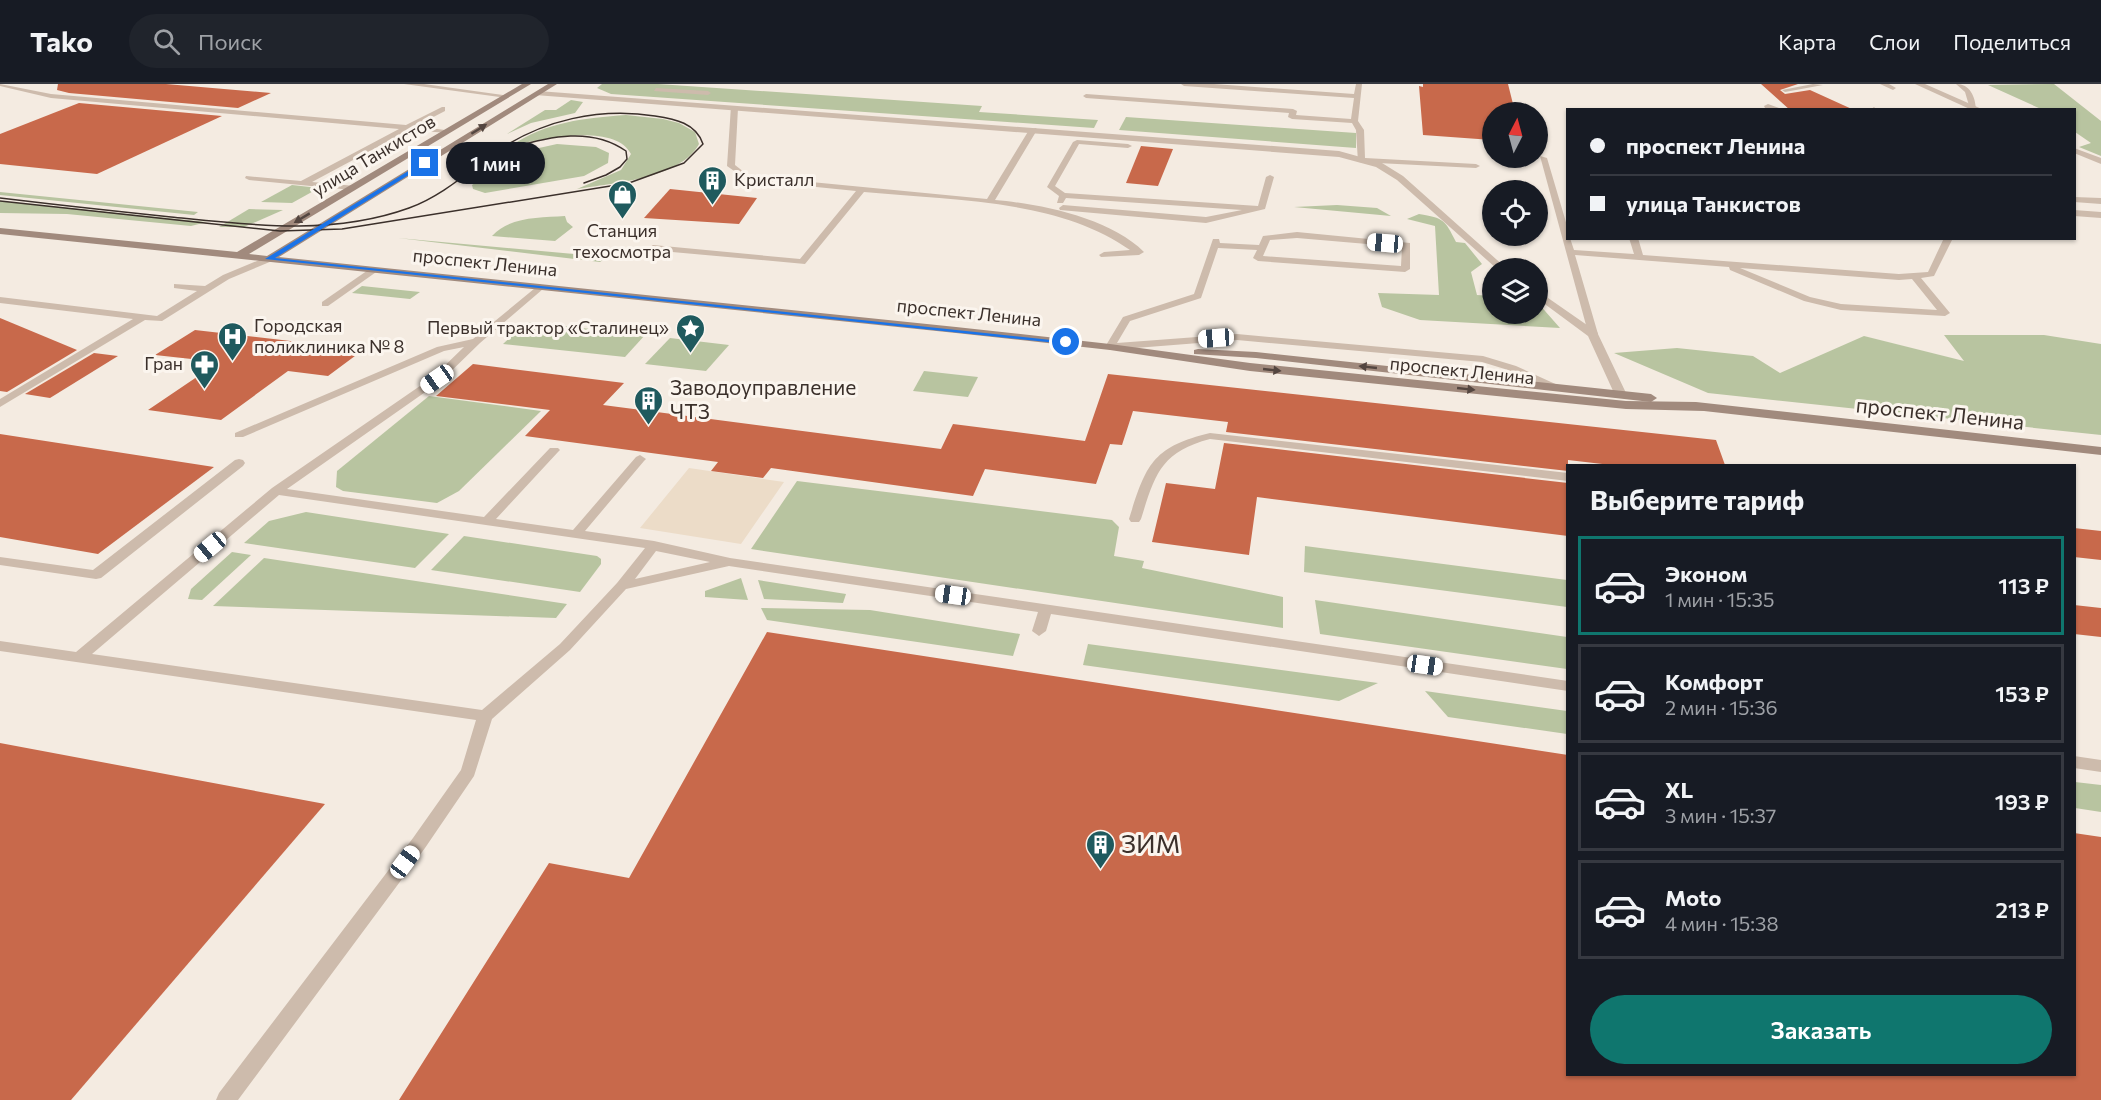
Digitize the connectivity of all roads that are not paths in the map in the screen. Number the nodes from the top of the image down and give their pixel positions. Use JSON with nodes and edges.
{"nodes":[{"id":1,"x":0,"y":84,"type":"edge"},
{"id":2,"x":407,"y":84,"type":"edge"},
{"id":3,"x":527,"y":84,"type":"edge"},
{"id":4,"x":553,"y":84,"type":"edge"},
{"id":5,"x":664,"y":84,"type":"edge"},
{"id":6,"x":1183,"y":84,"type":"edge"},
{"id":7,"x":1359,"y":84,"type":"edge"},
{"id":8,"x":1817,"y":84,"type":"edge"},
{"id":9,"x":1883,"y":84,"type":"edge"},
{"id":10,"x":1919,"y":84,"type":"edge"},
{"id":11,"x":1959,"y":84,"type":"edge"},
{"id":12,"x":435,"y":86,"type":"edge"},
{"id":13,"x":1893,"y":88,"type":"dead end"},
{"id":14,"x":656,"y":90,"type":"junction"},
{"id":15,"x":1785,"y":90,"type":"dead end"},
{"id":16,"x":538,"y":93,"type":"junction"},
{"id":17,"x":708,"y":93,"type":"dead end"},
{"id":18,"x":511,"y":94,"type":"junction"},
{"id":19,"x":1086,"y":96,"type":"dead end"},
{"id":20,"x":1359,"y":96,"type":"junction"},
{"id":21,"x":640,"y":101,"type":"junction"},
{"id":22,"x":1175,"y":102,"type":"junction"},
{"id":23,"x":1767,"y":106,"type":"dead end"},
{"id":24,"x":734,"y":108,"type":"junction"},
{"id":25,"x":1772,"y":108,"type":"edge"},
{"id":26,"x":1976,"y":108,"type":"edge"},
{"id":27,"x":442,"y":109,"type":"dead end"},
{"id":28,"x":1354,"y":121,"type":"junction"},
{"id":29,"x":409,"y":128,"type":"junction"},
{"id":30,"x":1034,"y":130,"type":"junction"},
{"id":31,"x":448,"y":131,"type":"junction"},
{"id":32,"x":1128,"y":146,"type":"dead end"},
{"id":33,"x":2076,"y":151,"type":"edge"},
{"id":34,"x":1361,"y":160,"type":"junction"},
{"id":35,"x":2101,"y":161,"type":"edge"},
{"id":36,"x":1476,"y":166,"type":"dead end"},
{"id":37,"x":1546,"y":168,"type":"edge"},
{"id":38,"x":1270,"y":177,"type":"dead end"},
{"id":39,"x":249,"y":178,"type":"dead end"},
{"id":40,"x":303,"y":183,"type":"junction"},
{"id":41,"x":352,"y":188,"type":"junction"},
{"id":42,"x":861,"y":190,"type":"junction"},
{"id":43,"x":1063,"y":195,"type":"junction"},
{"id":44,"x":2077,"y":197,"type":"edge"},
{"id":45,"x":990,"y":201,"type":"junction"},
{"id":46,"x":2101,"y":201,"type":"edge"},
{"id":47,"x":1013,"y":204,"type":"junction"},
{"id":48,"x":1056,"y":208,"type":"junction"},
{"id":49,"x":1261,"y":209,"type":"junction"},
{"id":50,"x":2076,"y":213,"type":"edge"},
{"id":51,"x":2101,"y":215,"type":"edge"},
{"id":52,"x":0,"y":231,"type":"edge"},
{"id":53,"x":1566,"y":238,"type":"edge"},
{"id":54,"x":1567,"y":240,"type":"edge"},
{"id":55,"x":1634,"y":240,"type":"edge"},
{"id":56,"x":1948,"y":240,"type":"edge"},
{"id":57,"x":654,"y":248,"type":"dead end"},
{"id":58,"x":1262,"y":248,"type":"junction"},
{"id":59,"x":1570,"y":252,"type":"junction"},
{"id":60,"x":1104,"y":255,"type":"dead end"},
{"id":61,"x":238,"y":256,"type":"junction"},
{"id":62,"x":1639,"y":257,"type":"junction"},
{"id":63,"x":1490,"y":258,"type":"edge"},
{"id":64,"x":269,"y":259,"type":"junction"},
{"id":65,"x":1720,"y":263,"type":"junction"},
{"id":66,"x":374,"y":270,"type":"junction"},
{"id":67,"x":1915,"y":276,"type":"junction"},
{"id":68,"x":226,"y":277,"type":"junction"},
{"id":69,"x":177,"y":286,"type":"dead end"},
{"id":70,"x":540,"y":287,"type":"junction"},
{"id":71,"x":207,"y":289,"type":"junction"},
{"id":72,"x":0,"y":300,"type":"edge"},
{"id":73,"x":1548,"y":301,"type":"edge"},
{"id":74,"x":325,"y":304,"type":"dead end"},
{"id":75,"x":143,"y":317,"type":"junction"},
{"id":76,"x":1593,"y":334,"type":"junction"},
{"id":77,"x":476,"y":341,"type":"junction"},
{"id":78,"x":1110,"y":347,"type":"junction"},
{"id":79,"x":1256,"y":355,"type":"junction"},
{"id":80,"x":1250,"y":367,"type":"junction"},
{"id":81,"x":1528,"y":379,"type":"junction"},
{"id":82,"x":1620,"y":393,"type":"junction"},
{"id":83,"x":1508,"y":394,"type":"junction"},
{"id":84,"x":1597,"y":403,"type":"junction"},
{"id":85,"x":0,"y":404,"type":"edge"},
{"id":86,"x":1703,"y":407,"type":"junction"},
{"id":87,"x":239,"y":435,"type":"dead end"},
{"id":88,"x":554,"y":450,"type":"dead end"},
{"id":89,"x":2101,"y":451,"type":"edge"},
{"id":90,"x":640,"y":459,"type":"dead end"},
{"id":91,"x":238,"y":463,"type":"dead end"},
{"id":92,"x":1566,"y":477,"type":"edge"},
{"id":93,"x":276,"y":491,"type":"junction"},
{"id":94,"x":1135,"y":519,"type":"dead end"},
{"id":95,"x":486,"y":522,"type":"junction"},
{"id":96,"x":576,"y":534,"type":"junction"},
{"id":97,"x":654,"y":545,"type":"junction"},
{"id":98,"x":0,"y":561,"type":"edge"},
{"id":99,"x":730,"y":562,"type":"junction"},
{"id":100,"x":622,"y":586,"type":"junction"},
{"id":101,"x":1046,"y":609,"type":"junction"},
{"id":102,"x":1039,"y":631,"type":"dead end"},
{"id":103,"x":0,"y":646,"type":"edge"},
{"id":104,"x":78,"y":658,"type":"junction"},
{"id":105,"x":1566,"y":686,"type":"edge"},
{"id":106,"x":485,"y":717,"type":"junction"},
{"id":107,"x":2076,"y":762,"type":"edge"},
{"id":108,"x":2101,"y":766,"type":"edge"},
{"id":109,"x":226,"y":1100,"type":"edge"}],
"edges":[{"from":1,"to":29,"type":"lane"},
{"from":2,"to":12,"type":"lane"},
{"from":3,"to":18,"type":"street","name":"улица Танкистов"},
{"from":4,"to":16,"type":"street","name":"улица Танкистов"},
{"from":5,"to":14,"type":"lane"},
{"from":6,"to":20,"type":"lane"},
{"from":6,"to":22,"type":"lane"},
{"from":7,"to":20,"type":"lane"},
{"from":8,"to":15,"type":"lane"},
{"from":9,"to":13,"type":"lane"},
{"from":10,"to":26,"type":"street"},
{"from":11,"to":26,"type":"lane"},
{"from":12,"to":18,"type":"lane"},
{"from":14,"to":17,"type":"lane"},
{"from":14,"to":21,"type":"lane"},
{"from":16,"to":18,"type":"street"},
{"from":16,"to":21,"type":"street"},
{"from":64,"to":16,"type":"street","name":"улица Танкистов","one_way":true},
{"from":18,"to":31,"type":"street","name":"улица Танкистов"},
{"from":19,"to":22,"type":"lane"},
{"from":20,"to":28,"type":"lane"},
{"from":21,"to":24,"type":"street"},
{"from":22,"to":28,"type":"lane"},
{"from":23,"to":25,"type":"lane"},
{"from":24,"to":30,"type":"street"},
{"from":24,"to":42,"type":"lane"},
{"from":27,"to":29,"type":"lane"},
{"from":28,"to":34,"type":"lane"},
{"from":29,"to":31,"type":"lane"},
{"from":29,"to":40,"type":"lane"},
{"from":30,"to":34,"type":"street"},
{"from":30,"to":45,"type":"lane"},
{"from":31,"to":41,"type":"street","name":"улица Танкистов"},
{"from":32,"to":43,"type":"lane"},
{"from":33,"to":35,"type":"street"},
{"from":34,"to":36,"type":"lane"},
{"from":34,"to":63,"type":"street"},
{"from":37,"to":53,"type":"lane"},
{"from":38,"to":49,"type":"lane"},
{"from":39,"to":40,"type":"lane"},
{"from":40,"to":41,"type":"lane"},
{"from":41,"to":61,"type":"street","name":"улица Танкистов","one_way":true},
{"from":42,"to":45,"type":"lane"},
{"from":42,"to":57,"type":"lane"},
{"from":43,"to":48,"type":"lane"},
{"from":43,"to":49,"type":"lane"},
{"from":44,"to":46,"type":"lane"},
{"from":45,"to":47,"type":"lane"},
{"from":47,"to":48,"type":"lane"},
{"from":47,"to":60,"type":"lane"},
{"from":48,"to":49,"type":"lane"},
{"from":50,"to":51,"type":"lane"},
{"from":52,"to":61,"type":"street","name":"проспект Ленина"},
{"from":54,"to":59,"type":"lane"},
{"from":55,"to":62,"type":"lane"},
{"from":56,"to":67,"type":"lane"},
{"from":58,"to":58,"type":"lane"},
{"from":58,"to":78,"type":"lane"},
{"from":59,"to":62,"type":"lane"},
{"from":59,"to":76,"type":"lane"},
{"from":61,"to":64,"type":"street","name":"проспект Ленина"},
{"from":61,"to":68,"type":"lane"},
{"from":62,"to":65,"type":"lane"},
{"from":64,"to":66,"type":"street","name":"проспект Ленина"},
{"from":64,"to":68,"type":"lane"},
{"from":65,"to":67,"type":"lane"},
{"from":65,"to":67,"type":"lane"},
{"from":66,"to":70,"type":"street","name":"проспект Ленина"},
{"from":66,"to":74,"type":"lane"},
{"from":68,"to":71,"type":"lane"},
{"from":69,"to":71,"type":"lane"},
{"from":70,"to":77,"type":"lane"},
{"from":70,"to":78,"type":"street","name":"проспект Ленина"},
{"from":71,"to":75,"type":"lane"},
{"from":72,"to":75,"type":"lane"},
{"from":73,"to":76,"type":"street"},
{"from":75,"to":85,"type":"lane"},
{"from":76,"to":82,"type":"street"},
{"from":77,"to":87,"type":"lane"},
{"from":77,"to":93,"type":"lane"},
{"from":78,"to":79,"type":"street","name":"проспект Ленина"},
{"from":78,"to":80,"type":"street","name":"проспект Ленина"},
{"from":78,"to":81,"type":"lane"},
{"from":79,"to":80,"type":"street"},
{"from":81,"to":79,"type":"street","name":"проспект Ленина","one_way":true},
{"from":80,"to":83,"type":"street","name":"проспект Ленина","one_way":true},
{"from":81,"to":82,"type":"street","name":"проспект Ленина"},
{"from":81,"to":83,"type":"lane"},
{"from":82,"to":84,"type":"street"},
{"from":82,"to":86,"type":"street","name":"проспект Ленина"},
{"from":83,"to":84,"type":"street","name":"проспект Ленина"},
{"from":84,"to":86,"type":"street","name":"проспект Ленина"},
{"from":86,"to":89,"type":"street","name":"проспект Ленина"},
{"from":88,"to":95,"type":"lane"},
{"from":90,"to":96,"type":"lane"},
{"from":91,"to":98,"type":"lane"},
{"from":92,"to":94,"type":"lane"},
{"from":93,"to":95,"type":"lane"},
{"from":93,"to":104,"type":"lane"},
{"from":95,"to":96,"type":"lane"},
{"from":96,"to":97,"type":"lane"},
{"from":97,"to":99,"type":"lane"},
{"from":97,"to":100,"type":"lane"},
{"from":99,"to":100,"type":"lane"},
{"from":99,"to":101,"type":"lane"},
{"from":100,"to":106,"type":"lane"},
{"from":101,"to":102,"type":"lane"},
{"from":101,"to":105,"type":"lane"},
{"from":103,"to":104,"type":"lane"},
{"from":104,"to":106,"type":"lane"},
{"from":106,"to":109,"type":"lane"},
{"from":107,"to":108,"type":"lane"}]}
